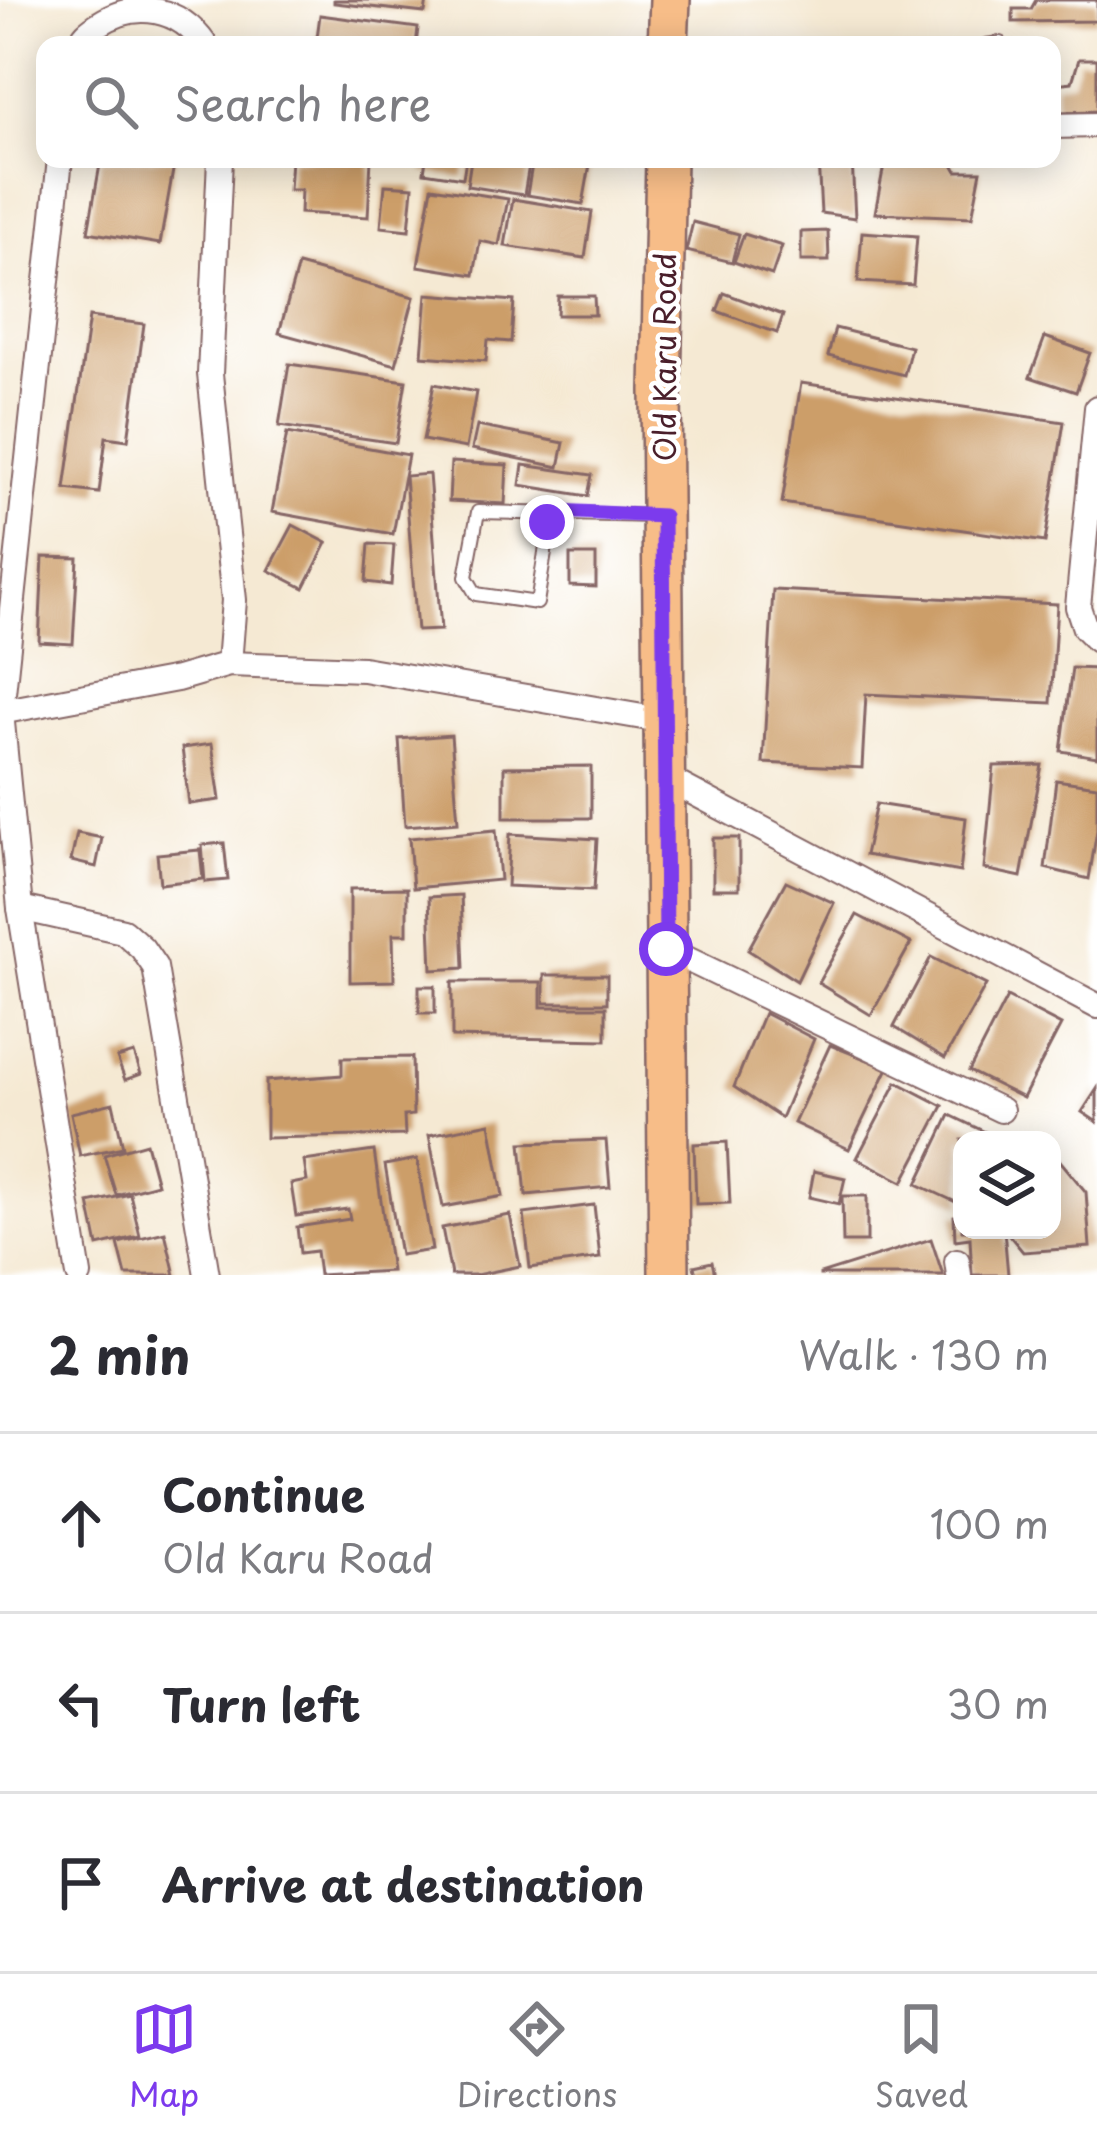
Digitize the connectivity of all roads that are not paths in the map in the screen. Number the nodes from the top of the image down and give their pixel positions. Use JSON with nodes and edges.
{"nodes":[{"id":1,"x":670,"y":0,"type":"edge"},
{"id":2,"x":84,"y":36,"type":"edge"},
{"id":3,"x":198,"y":36,"type":"edge"},
{"id":4,"x":668,"y":36,"type":"edge"},
{"id":5,"x":1097,"y":124,"type":"edge"},
{"id":6,"x":1061,"y":126,"type":"edge"},
{"id":7,"x":59,"y":168,"type":"edge"},
{"id":8,"x":220,"y":168,"type":"edge"},
{"id":9,"x":665,"y":168,"type":"edge"},
{"id":10,"x":1097,"y":408,"type":"edge"},
{"id":11,"x":550,"y":515,"type":"junction"},
{"id":12,"x":663,"y":516,"type":"junction"},
{"id":13,"x":1097,"y":640,"type":"edge"},
{"id":14,"x":229,"y":664,"type":"junction"},
{"id":15,"x":1,"y":712,"type":"edge"},
{"id":16,"x":666,"y":721,"type":"junction"},
{"id":17,"x":666,"y":778,"type":"junction"},
{"id":18,"x":20,"y":908,"type":"junction"},
{"id":19,"x":666,"y":949,"type":"junction"},
{"id":20,"x":1097,"y":1006,"type":"edge"},
{"id":21,"x":1001,"y":1110,"type":"dead end"},
{"id":22,"x":79,"y":1275,"type":"edge"},
{"id":23,"x":208,"y":1275,"type":"edge"},
{"id":24,"x":669,"y":1275,"type":"edge"}],
"edges":[{"from":1,"to":4,"type":"main road"},
{"from":2,"to":3,"type":"street"},
{"from":5,"to":6,"type":"street"},
{"from":7,"to":15,"type":"street"},
{"from":8,"to":14,"type":"street"},
{"from":9,"to":12,"type":"main road","name":"Old Karu Road"},
{"from":10,"to":13,"type":"street"},
{"from":11,"to":11,"type":"lane"},
{"from":11,"to":12,"type":"lane"},
{"from":12,"to":16,"type":"main road","name":"Old Karu Road"},
{"from":14,"to":15,"type":"street"},
{"from":14,"to":16,"type":"street"},
{"from":15,"to":18,"type":"street"},
{"from":16,"to":17,"type":"main road","name":"Old Karu Road"},
{"from":17,"to":19,"type":"main road","name":"Old Karu Road"},
{"from":17,"to":20,"type":"street"},
{"from":18,"to":22,"type":"street"},
{"from":18,"to":23,"type":"street"},
{"from":19,"to":21,"type":"street"},
{"from":19,"to":24,"type":"main road","name":"Old Karu Road"}]}
